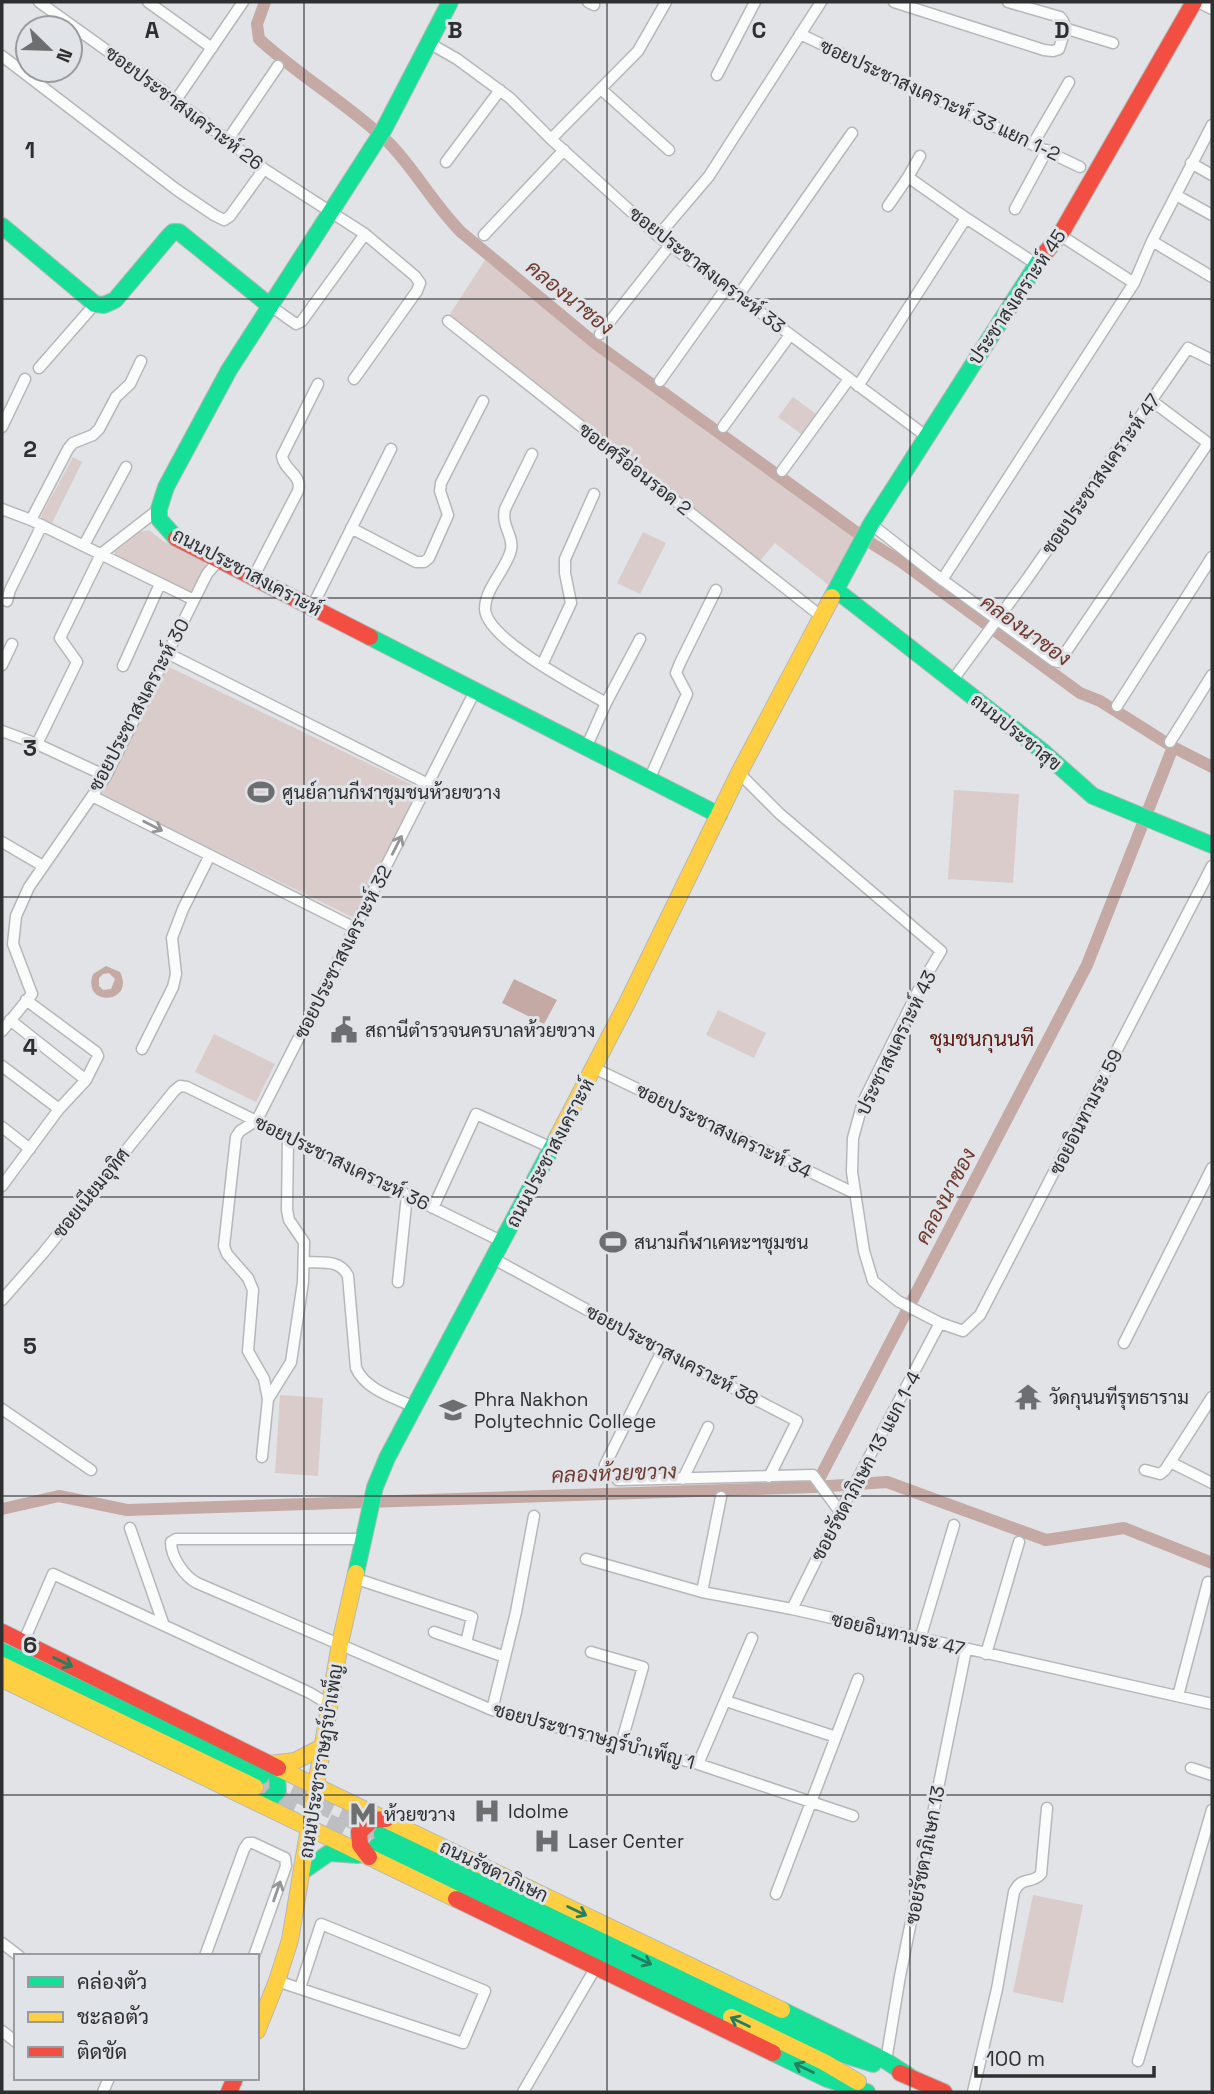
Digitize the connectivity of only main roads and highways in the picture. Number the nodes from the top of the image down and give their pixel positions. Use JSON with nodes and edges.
{"nodes":[{"id":1,"x":450,"y":2,"type":"edge"},
{"id":2,"x":1196,"y":2,"type":"edge"},
{"id":3,"x":2,"y":226,"type":"edge"},
{"id":4,"x":269,"y":305,"type":"junction"},
{"id":5,"x":836,"y":590,"type":"junction"},
{"id":6,"x":719,"y":815,"type":"junction"},
{"id":7,"x":1212,"y":845,"type":"edge"},
{"id":8,"x":374,"y":1487,"type":"joint"},
{"id":9,"x":2,"y":1632,"type":"edge"},
{"id":10,"x":2,"y":1651,"type":"edge"},
{"id":11,"x":2,"y":1665,"type":"edge"},
{"id":12,"x":2,"y":1679,"type":"edge"},
{"id":13,"x":322,"y":1747,"type":"junction"},
{"id":14,"x":261,"y":1782,"type":"junction"},
{"id":15,"x":316,"y":1786,"type":"junction"},
{"id":16,"x":309,"y":1826,"type":"junction"},
{"id":17,"x":379,"y":1839,"type":"junction"},
{"id":18,"x":303,"y":1871,"type":"junction"},
{"id":19,"x":259,"y":2026,"type":"edge"},
{"id":20,"x":909,"y":2076,"type":"junction"},
{"id":21,"x":867,"y":2092,"type":"edge"},
{"id":22,"x":876,"y":2092,"type":"edge"},
{"id":23,"x":944,"y":2092,"type":"edge"}],
"edges":[{"from":1,"to":4,"type":"main road","name":"ถนนประชาสงเคราะห์"},
{"from":2,"to":5,"type":"main road","name":"ประชาสงเคราะห์ 45"},
{"from":3,"to":4,"type":"main road"},
{"from":4,"to":6,"type":"main road","name":"ถนนประชาสงเคราะห์"},
{"from":5,"to":6,"type":"main road","name":"ถนนประชาสงเคราะห์"},
{"from":5,"to":7,"type":"main road","name":"ถนนประชาสุข"},
{"from":6,"to":8,"type":"main road","name":"ถนนประชาสงเคราะห์"},
{"from":8,"to":13,"type":"main road","name":"ถนนประชาราษฎร์บำเพ็ญ"},
{"from":9,"to":14,"type":"main road","name":"ถนนรัชดาภิเษก","one_way":true},
{"from":10,"to":14,"type":"main road","name":"ถนนรัชดาภิเษก"},
{"from":11,"to":14,"type":"main road","name":"ถนนรัชดาภิเษก"},
{"from":12,"to":14,"type":"main road","name":"ถนนรัชดาภิเษก"},
{"from":13,"to":14,"type":"main road"},
{"from":13,"to":15,"type":"main road","name":"ถนนประชาราษฎร์บำเพ็ญ"},
{"from":14,"to":15,"type":"main road","name":"ถนนรัชดาภิเษก"},
{"from":14,"to":16,"type":"main road","name":"ถนนรัชดาภิเษก"},
{"from":15,"to":16,"type":"main road","name":"ถนนประชาราษฎร์บำเพ็ญ"},
{"from":15,"to":17,"type":"main road","name":"ถนนรัชดาภิเษก"},
{"from":16,"to":17,"type":"main road","name":"ถนนรัชดาภิเษก"},
{"from":16,"to":18,"type":"main road","name":"ถนนประชาราษฎร์บำเพ็ญ"},
{"from":17,"to":18,"type":"main road"},
{"from":17,"to":20,"type":"main road","name":"ถนนรัชดาภิเษก","one_way":true},
{"from":17,"to":20,"type":"main road","name":"ถนนรัชดาภิเษก","one_way":true},
{"from":21,"to":17,"type":"main road","name":"ถนนรัชดาภิเษก","one_way":true},
{"from":22,"to":17,"type":"main road","name":"ถนนรัชดาภิเษก","one_way":true},
{"from":18,"to":19,"type":"main road","name":"ถนนประชาราษฎร์บำเพ็ญ"},
{"from":20,"to":23,"type":"main road","name":"ถนนรัชดาภิเษก"}]}
